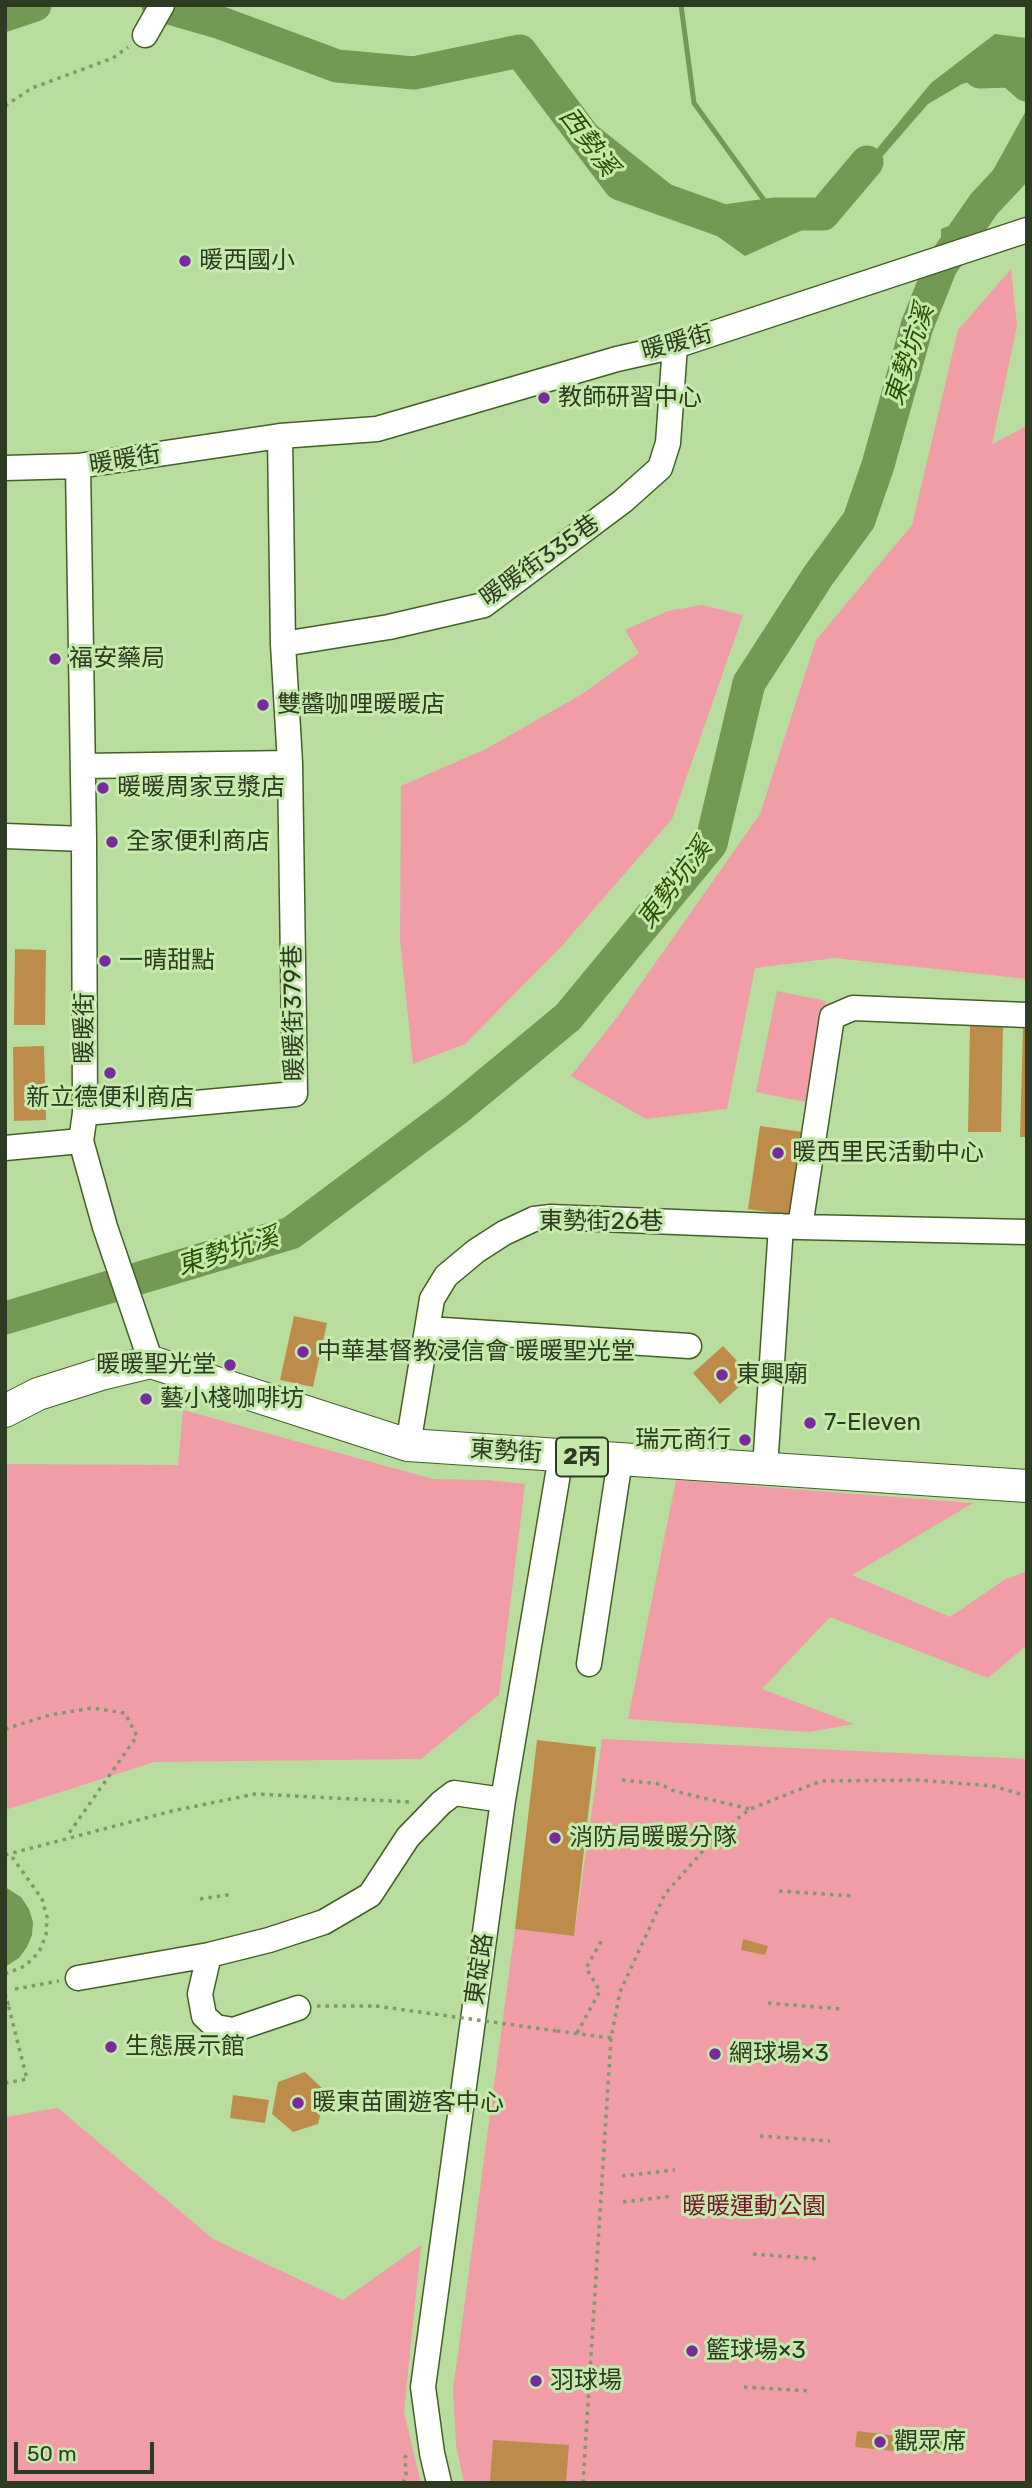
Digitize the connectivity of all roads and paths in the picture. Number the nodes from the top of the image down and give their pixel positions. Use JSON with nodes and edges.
{"nodes":[{"id":1,"x":162,"y":5,"type":"edge"},
{"id":2,"x":145,"y":35,"type":"joint"},
{"id":3,"x":5,"y":106,"type":"edge"},
{"id":4,"x":1019,"y":231,"type":"edge"},
{"id":5,"x":675,"y":346,"type":"junction"},
{"id":6,"x":280,"y":436,"type":"junction"},
{"id":7,"x":78,"y":466,"type":"junction"},
{"id":8,"x":5,"y":468,"type":"edge"},
{"id":9,"x":283,"y":644,"type":"junction"},
{"id":10,"x":290,"y":763,"type":"junction"},
{"id":11,"x":83,"y":766,"type":"junction"},
{"id":12,"x":5,"y":836,"type":"edge"},
{"id":13,"x":84,"y":839,"type":"junction"},
{"id":14,"x":1027,"y":1015,"type":"edge"},
{"id":15,"x":85,"y":1113,"type":"junction"},
{"id":16,"x":81,"y":1141,"type":"junction"},
{"id":17,"x":5,"y":1148,"type":"edge"},
{"id":18,"x":790,"y":1227,"type":"junction"},
{"id":19,"x":1027,"y":1232,"type":"edge"},
{"id":20,"x":428,"y":1329,"type":"junction"},
{"id":21,"x":688,"y":1346,"type":"dead end"},
{"id":22,"x":147,"y":1350,"type":"junction"},
{"id":23,"x":5,"y":1411,"type":"edge"},
{"id":24,"x":408,"y":1445,"type":"junction"},
{"id":25,"x":561,"y":1456,"type":"junction"},
{"id":26,"x":620,"y":1460,"type":"junction"},
{"id":27,"x":765,"y":1468,"type":"junction"},
{"id":28,"x":1027,"y":1486,"type":"edge"},
{"id":29,"x":589,"y":1664,"type":"dead end"},
{"id":30,"x":5,"y":1729,"type":"edge"},
{"id":31,"x":622,"y":1780,"type":"dead end"},
{"id":32,"x":1027,"y":1796,"type":"edge"},
{"id":33,"x":503,"y":1800,"type":"junction"},
{"id":34,"x":441,"y":1803,"type":"junction"},
{"id":35,"x":750,"y":1809,"type":"junction"},
{"id":36,"x":66,"y":1838,"type":"junction"},
{"id":37,"x":8,"y":1855,"type":"edge"},
{"id":38,"x":779,"y":1891,"type":"dead end"},
{"id":39,"x":233,"y":1894,"type":"dead end"},
{"id":40,"x":853,"y":1896,"type":"dead end"},
{"id":41,"x":200,"y":1899,"type":"dead end"},
{"id":42,"x":602,"y":1940,"type":"dead end"},
{"id":43,"x":209,"y":1955,"type":"junction"},
{"id":44,"x":5,"y":1974,"type":"edge"},
{"id":45,"x":78,"y":1978,"type":"joint"},
{"id":46,"x":15,"y":1989,"type":"dead end"},
{"id":47,"x":5,"y":1993,"type":"edge"},
{"id":48,"x":768,"y":2003,"type":"dead end"},
{"id":49,"x":7,"y":2004,"type":"edge"},
{"id":50,"x":298,"y":2008,"type":"joint"},
{"id":51,"x":842,"y":2008,"type":"dead end"},
{"id":52,"x":577,"y":2033,"type":"junction"},
{"id":53,"x":611,"y":2038,"type":"junction"},
{"id":54,"x":5,"y":2083,"type":"edge"},
{"id":55,"x":760,"y":2136,"type":"dead end"},
{"id":56,"x":830,"y":2141,"type":"dead end"},
{"id":57,"x":675,"y":2170,"type":"dead end"},
{"id":58,"x":622,"y":2176,"type":"dead end"},
{"id":59,"x":672,"y":2196,"type":"dead end"},
{"id":60,"x":623,"y":2202,"type":"dead end"},
{"id":61,"x":753,"y":2254,"type":"dead end"},
{"id":62,"x":820,"y":2259,"type":"dead end"},
{"id":63,"x":744,"y":2387,"type":"dead end"},
{"id":64,"x":810,"y":2391,"type":"dead end"},
{"id":65,"x":439,"y":2483,"type":"edge"},
{"id":66,"x":583,"y":2483,"type":"edge"}],
"edges":[{"from":1,"to":2,"type":"street"},
{"from":2,"to":3,"type":"path"},
{"from":4,"to":5,"type":"street","name":"暖暖街"},
{"from":5,"to":6,"type":"street","name":"暖暖街"},
{"from":5,"to":9,"type":"street","name":"暖暖街335巷"},
{"from":6,"to":7,"type":"street","name":"暖暖街"},
{"from":6,"to":9,"type":"street","name":"暖暖街379巷"},
{"from":7,"to":8,"type":"street"},
{"from":7,"to":11,"type":"street","name":"暖暖街"},
{"from":9,"to":10,"type":"street","name":"暖暖街379巷"},
{"from":10,"to":11,"type":"street"},
{"from":10,"to":15,"type":"street","name":"暖暖街379巷"},
{"from":11,"to":13,"type":"street","name":"暖暖街"},
{"from":12,"to":13,"type":"street"},
{"from":13,"to":15,"type":"street","name":"暖暖街"},
{"from":14,"to":18,"type":"street"},
{"from":15,"to":16,"type":"street","name":"暖暖街"},
{"from":16,"to":17,"type":"street"},
{"from":16,"to":22,"type":"street","name":"暖暖街"},
{"from":18,"to":19,"type":"street","name":"東勢街26巷"},
{"from":18,"to":20,"type":"street","name":"東勢街26巷"},
{"from":18,"to":27,"type":"street"},
{"from":20,"to":21,"type":"street"},
{"from":20,"to":24,"type":"street","name":"東勢街26巷"},
{"from":22,"to":23,"type":"main road"},
{"from":22,"to":24,"type":"main road","name":"東勢街","number":"2丙"},
{"from":24,"to":25,"type":"main road","name":"東勢街","number":"2丙"},
{"from":25,"to":26,"type":"main road","name":"東勢街","number":"2丙"},
{"from":25,"to":33,"type":"street","name":"東碇路"},
{"from":26,"to":27,"type":"main road","name":"東勢街","number":"2丙"},
{"from":26,"to":29,"type":"street"},
{"from":27,"to":28,"type":"main road","name":"東勢街","number":"2丙"},
{"from":30,"to":36,"type":"path"},
{"from":31,"to":35,"type":"path"},
{"from":32,"to":35,"type":"path"},
{"from":33,"to":34,"type":"street"},
{"from":33,"to":65,"type":"street","name":"東碇路"},
{"from":34,"to":36,"type":"path"},
{"from":34,"to":43,"type":"street"},
{"from":35,"to":53,"type":"path"},
{"from":36,"to":37,"type":"path"},
{"from":37,"to":44,"type":"path"},
{"from":38,"to":40,"type":"path"},
{"from":39,"to":41,"type":"path"},
{"from":42,"to":52,"type":"path"},
{"from":43,"to":45,"type":"street"},
{"from":43,"to":50,"type":"street"},
{"from":45,"to":46,"type":"path"},
{"from":47,"to":49,"type":"path"},
{"from":48,"to":51,"type":"path"},
{"from":49,"to":54,"type":"path"},
{"from":50,"to":52,"type":"path","bridge":true},
{"from":52,"to":53,"type":"path"},
{"from":53,"to":66,"type":"path"},
{"from":55,"to":56,"type":"path"},
{"from":57,"to":58,"type":"path"},
{"from":59,"to":60,"type":"path"},
{"from":61,"to":62,"type":"path"},
{"from":63,"to":64,"type":"path"}]}
